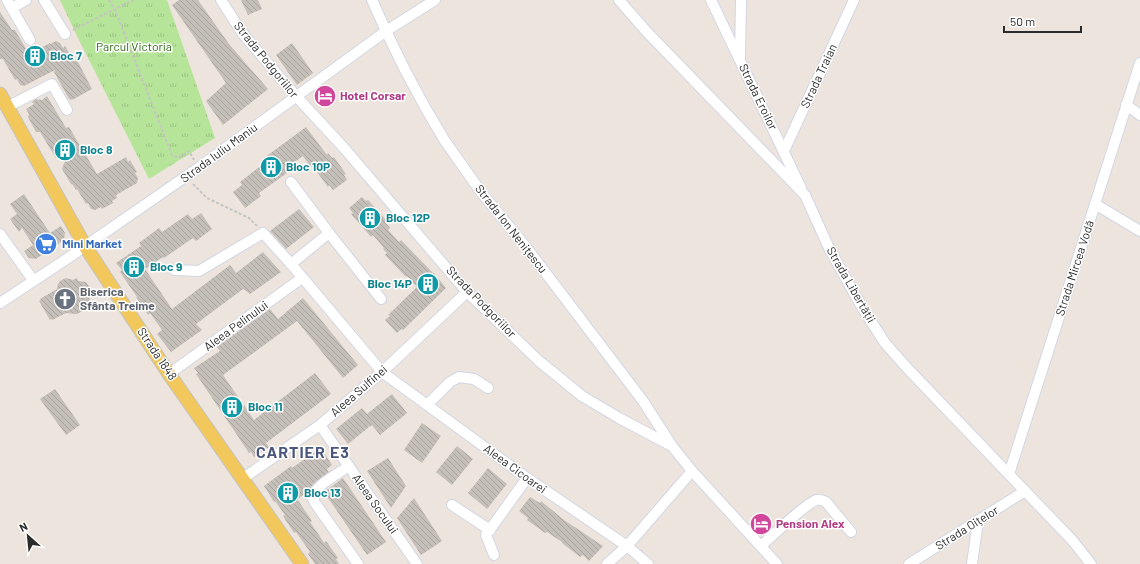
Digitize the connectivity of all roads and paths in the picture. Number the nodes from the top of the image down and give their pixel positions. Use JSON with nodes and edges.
{"nodes":[{"id":1,"x":26,"y":0,"type":"edge"},
{"id":2,"x":44,"y":0,"type":"edge"},
{"id":3,"x":109,"y":0,"type":"edge"},
{"id":4,"x":133,"y":0,"type":"edge"},
{"id":5,"x":220,"y":0,"type":"edge"},
{"id":6,"x":372,"y":0,"type":"edge"},
{"id":7,"x":435,"y":0,"type":"edge"},
{"id":8,"x":619,"y":0,"type":"edge"},
{"id":9,"x":711,"y":0,"type":"edge"},
{"id":10,"x":741,"y":0,"type":"edge"},
{"id":11,"x":854,"y":0,"type":"edge"},
{"id":12,"x":10,"y":4,"type":"edge"},
{"id":13,"x":115,"y":10,"type":"junction"},
{"id":14,"x":386,"y":31,"type":"junction"},
{"id":15,"x":65,"y":34,"type":"joint"},
{"id":16,"x":30,"y":40,"type":"dead end"},
{"id":17,"x":740,"y":60,"type":"junction"},
{"id":18,"x":1140,"y":63,"type":"edge"},
{"id":19,"x":0,"y":94,"type":"edge"},
{"id":20,"x":296,"y":96,"type":"junction"},
{"id":21,"x":1126,"y":105,"type":"junction"},
{"id":22,"x":7,"y":107,"type":"junction"},
{"id":23,"x":67,"y":110,"type":"dead end"},
{"id":24,"x":1140,"y":115,"type":"edge"},
{"id":25,"x":784,"y":151,"type":"junction"},
{"id":26,"x":198,"y":168,"type":"junction"},
{"id":27,"x":186,"y":176,"type":"junction"},
{"id":28,"x":291,"y":182,"type":"dead end"},
{"id":29,"x":805,"y":195,"type":"junction"},
{"id":30,"x":1095,"y":204,"type":"junction"},
{"id":31,"x":1140,"y":231,"type":"edge"},
{"id":32,"x":263,"y":233,"type":"junction"},
{"id":33,"x":329,"y":233,"type":"junction"},
{"id":34,"x":0,"y":234,"type":"edge"},
{"id":35,"x":85,"y":246,"type":"junction"},
{"id":36,"x":291,"y":264,"type":"junction"},
{"id":37,"x":175,"y":270,"type":"dead end"},
{"id":38,"x":302,"y":278,"type":"junction"},
{"id":39,"x":33,"y":280,"type":"junction"},
{"id":40,"x":467,"y":292,"type":"junction"},
{"id":41,"x":381,"y":299,"type":"dead end"},
{"id":42,"x":0,"y":303,"type":"edge"},
{"id":43,"x":382,"y":372,"type":"junction"},
{"id":44,"x":170,"y":374,"type":"junction"},
{"id":45,"x":488,"y":388,"type":"dead end"},
{"id":46,"x":427,"y":405,"type":"junction"},
{"id":47,"x":320,"y":425,"type":"junction"},
{"id":48,"x":672,"y":446,"type":"junction"},
{"id":49,"x":349,"y":466,"type":"junction"},
{"id":50,"x":692,"y":471,"type":"junction"},
{"id":51,"x":1009,"y":474,"type":"junction"},
{"id":52,"x":527,"y":478,"type":"junction"},
{"id":53,"x":242,"y":479,"type":"junction"},
{"id":54,"x":1025,"y":491,"type":"junction"},
{"id":55,"x":452,"y":505,"type":"dead end"},
{"id":56,"x":978,"y":521,"type":"junction"},
{"id":57,"x":490,"y":530,"type":"junction"},
{"id":58,"x":851,"y":532,"type":"dead end"},
{"id":59,"x":627,"y":546,"type":"junction"},
{"id":60,"x":761,"y":546,"type":"junction"},
{"id":61,"x":494,"y":556,"type":"dead end"},
{"id":62,"x":302,"y":564,"type":"edge"},
{"id":63,"x":358,"y":564,"type":"edge"},
{"id":64,"x":417,"y":564,"type":"edge"},
{"id":65,"x":607,"y":564,"type":"edge"},
{"id":66,"x":648,"y":564,"type":"edge"},
{"id":67,"x":777,"y":564,"type":"edge"},
{"id":68,"x":909,"y":564,"type":"edge"},
{"id":69,"x":972,"y":564,"type":"edge"},
{"id":70,"x":1091,"y":564,"type":"edge"}],
"edges":[{"from":1,"to":12,"type":"street"},
{"from":2,"to":15,"type":"street"},
{"from":3,"to":13,"type":"path"},
{"from":4,"to":13,"type":"path"},
{"from":5,"to":20,"type":"street","name":"Strada Podgoriilor"},
{"from":6,"to":14,"type":"street","name":"Strada Ion Nenițescu"},
{"from":7,"to":14,"type":"street","name":"Strada Iuliu Maniu"},
{"from":8,"to":29,"type":"street","name":"Strada Libertății"},
{"from":9,"to":17,"type":"street","name":"Strada Eroilor"},
{"from":10,"to":17,"type":"street"},
{"from":11,"to":25,"type":"street","name":"Strada Traian"},
{"from":12,"to":16,"type":"street"},
{"from":13,"to":15,"type":"path"},
{"from":13,"to":26,"type":"path"},
{"from":14,"to":20,"type":"street","name":"Strada Iuliu Maniu"},
{"from":14,"to":48,"type":"street","name":"Strada Ion Nenițescu"},
{"from":17,"to":25,"type":"street","name":"Strada Eroilor"},
{"from":18,"to":21,"type":"street","name":"Strada Mircea Vodă"},
{"from":19,"to":22,"type":"main road","name":"Strada 1848"},
{"from":20,"to":26,"type":"street","name":"Strada Iuliu Maniu"},
{"from":20,"to":40,"type":"street","name":"Strada Podgoriilor"},
{"from":21,"to":24,"type":"street"},
{"from":21,"to":30,"type":"street","name":"Strada Mircea Vodă"},
{"from":22,"to":23,"type":"street"},
{"from":22,"to":35,"type":"main road","name":"Strada 1848"},
{"from":25,"to":29,"type":"street","name":"Strada Eroilor"},
{"from":26,"to":27,"type":"street","name":"Strada Iuliu Maniu"},
{"from":27,"to":32,"type":"path"},
{"from":27,"to":35,"type":"street","name":"Strada Iuliu Maniu"},
{"from":28,"to":33,"type":"street"},
{"from":29,"to":51,"type":"street","name":"Strada Libertății"},
{"from":30,"to":31,"type":"street"},
{"from":30,"to":51,"type":"street","name":"Strada Mircea Vodă"},
{"from":32,"to":36,"type":"street"},
{"from":32,"to":37,"type":"street"},
{"from":33,"to":36,"type":"street"},
{"from":33,"to":41,"type":"street"},
{"from":34,"to":39,"type":"street"},
{"from":35,"to":39,"type":"street","name":"Strada Iuliu Maniu"},
{"from":35,"to":44,"type":"main road","name":"Strada 1848"},
{"from":36,"to":38,"type":"street"},
{"from":38,"to":43,"type":"street"},
{"from":38,"to":44,"type":"street","name":"Aleea Pelinului"},
{"from":39,"to":42,"type":"street","name":"Strada Iuliu Maniu"},
{"from":40,"to":43,"type":"street","name":"Aleea Sulfinei"},
{"from":40,"to":48,"type":"street","name":"Strada Podgoriilor"},
{"from":43,"to":46,"type":"street","name":"Aleea Cicoarei"},
{"from":43,"to":47,"type":"street","name":"Aleea Sulfinei"},
{"from":44,"to":53,"type":"main road","name":"Strada 1848"},
{"from":45,"to":46,"type":"street"},
{"from":46,"to":52,"type":"street","name":"Aleea Cicoarei"},
{"from":47,"to":49,"type":"street","name":"Aleea Socului"},
{"from":47,"to":53,"type":"street","name":"Aleea Sulfinei"},
{"from":48,"to":50,"type":"street","name":"Strada Podgoriilor"},
{"from":49,"to":63,"type":"street"},
{"from":49,"to":64,"type":"street","name":"Aleea Socului"},
{"from":50,"to":59,"type":"street"},
{"from":50,"to":60,"type":"street","name":"Strada Podgoriilor"},
{"from":51,"to":54,"type":"street","name":"Strada Libertății"},
{"from":52,"to":57,"type":"street"},
{"from":52,"to":59,"type":"street","name":"Aleea Cicoarei"},
{"from":53,"to":62,"type":"main road","name":"Strada 1848"},
{"from":54,"to":56,"type":"street","name":"Strada Oițelor"},
{"from":54,"to":70,"type":"street","name":"Strada Libertății"},
{"from":55,"to":57,"type":"street"},
{"from":56,"to":68,"type":"street","name":"Strada Oițelor"},
{"from":56,"to":69,"type":"street"},
{"from":57,"to":61,"type":"street"},
{"from":58,"to":60,"type":"street"},
{"from":59,"to":65,"type":"street"},
{"from":59,"to":66,"type":"street","name":"Aleea Cicoarei"},
{"from":60,"to":67,"type":"street","name":"Strada Podgoriilor"}]}
